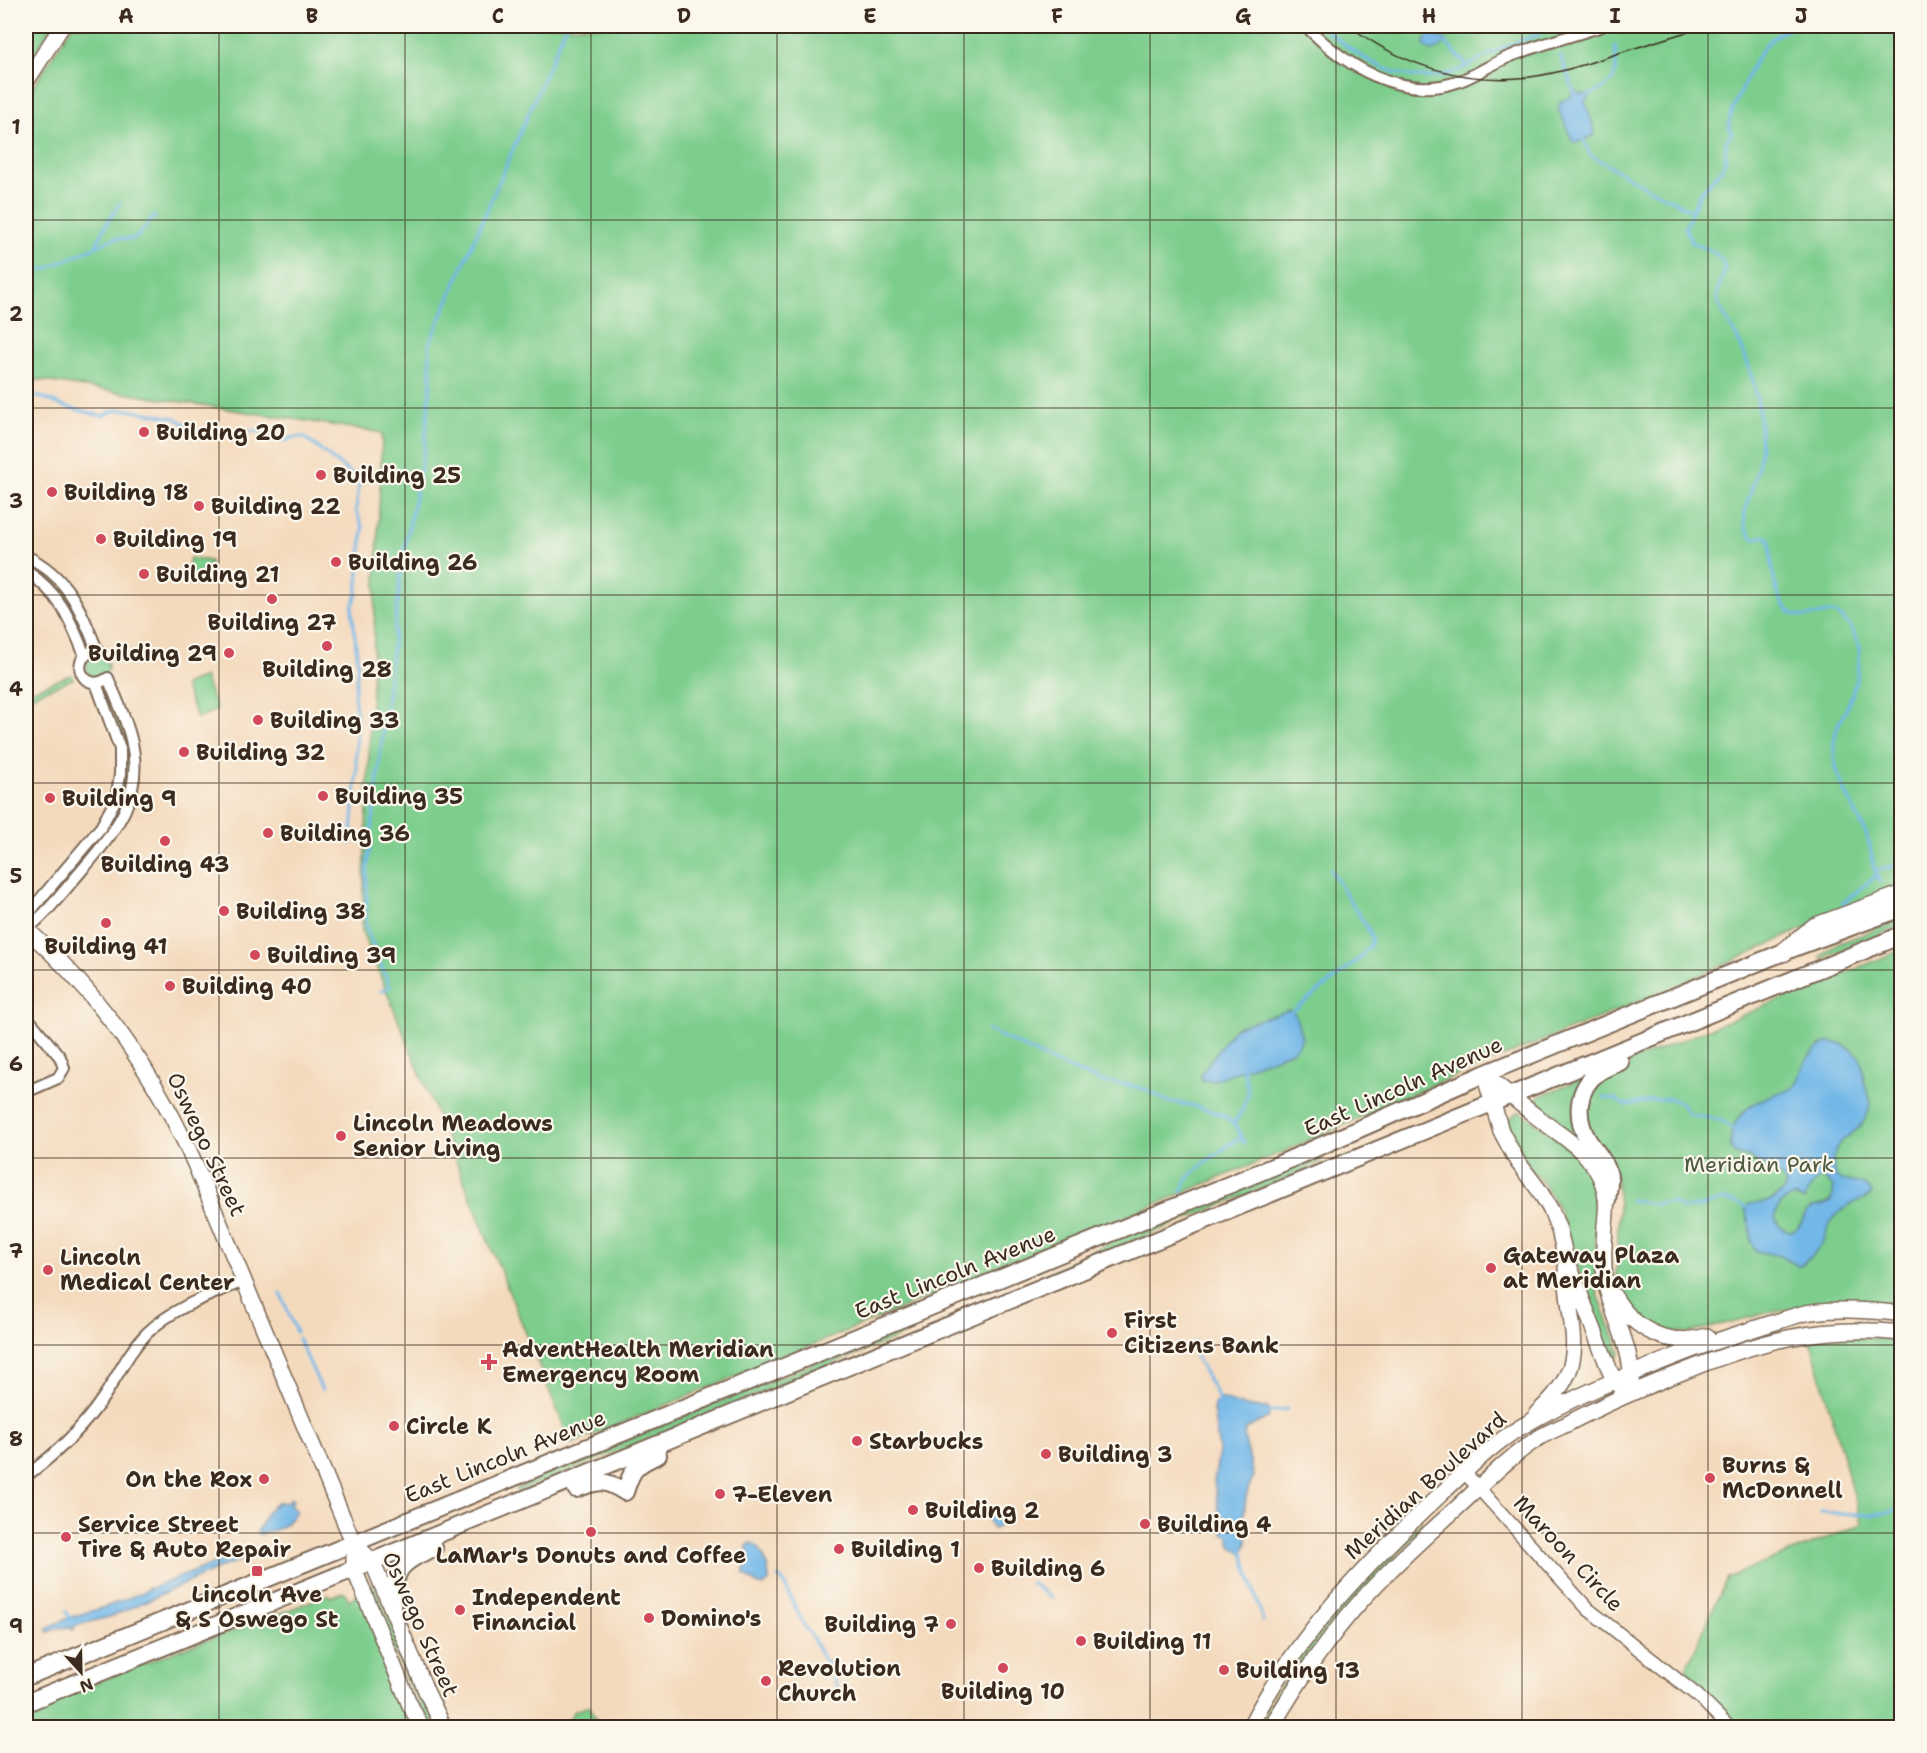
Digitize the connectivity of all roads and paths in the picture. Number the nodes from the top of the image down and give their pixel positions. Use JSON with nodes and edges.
{"nodes":[{"id":1,"x":62,"y":26,"type":"edge"},
{"id":2,"x":1306,"y":26,"type":"edge"},
{"id":3,"x":1602,"y":26,"type":"edge"},
{"id":4,"x":1577,"y":29,"type":"edge"},
{"id":5,"x":26,"y":82,"type":"edge"},
{"id":6,"x":26,"y":556,"type":"edge"},
{"id":7,"x":26,"y":571,"type":"edge"},
{"id":8,"x":85,"y":656,"type":"junction"},
{"id":9,"x":96,"y":683,"type":"junction"},
{"id":10,"x":1902,"y":896,"type":"edge"},
{"id":11,"x":1902,"y":908,"type":"edge"},
{"id":12,"x":26,"y":930,"type":"edge"},
{"id":13,"x":1899,"y":937,"type":"edge"},
{"id":14,"x":1784,"y":952,"type":"junction"},
{"id":15,"x":1715,"y":1012,"type":"junction"},
{"id":16,"x":26,"y":1016,"type":"edge"},
{"id":17,"x":1484,"y":1074,"type":"junction"},
{"id":18,"x":26,"y":1092,"type":"edge"},
{"id":19,"x":1510,"y":1095,"type":"junction"},
{"id":20,"x":1492,"y":1103,"type":"junction"},
{"id":21,"x":1607,"y":1200,"type":"junction"},
{"id":22,"x":1565,"y":1255,"type":"junction"},
{"id":23,"x":1605,"y":1278,"type":"junction"},
{"id":24,"x":244,"y":1281,"type":"junction"},
{"id":25,"x":1902,"y":1314,"type":"edge"},
{"id":26,"x":1797,"y":1315,"type":"junction"},
{"id":27,"x":1902,"y":1333,"type":"edge"},
{"id":28,"x":1631,"y":1374,"type":"junction"},
{"id":29,"x":1614,"y":1380,"type":"junction"},
{"id":30,"x":1630,"y":1394,"type":"junction"},
{"id":31,"x":741,"y":1410,"type":"junction"},
{"id":32,"x":1520,"y":1427,"type":"junction"},
{"id":33,"x":1465,"y":1473,"type":"junction"},
{"id":34,"x":26,"y":1476,"type":"edge"},
{"id":35,"x":1479,"y":1487,"type":"junction"},
{"id":36,"x":530,"y":1497,"type":"junction"},
{"id":37,"x":493,"y":1512,"type":"junction"},
{"id":38,"x":353,"y":1542,"type":"junction"},
{"id":39,"x":372,"y":1561,"type":"junction"},
{"id":40,"x":354,"y":1569,"type":"junction"},
{"id":41,"x":392,"y":1607,"type":"junction"},
{"id":42,"x":26,"y":1677,"type":"edge"},
{"id":43,"x":26,"y":1703,"type":"edge"},
{"id":44,"x":422,"y":1728,"type":"edge"},
{"id":45,"x":444,"y":1728,"type":"edge"},
{"id":46,"x":1249,"y":1728,"type":"edge"},
{"id":47,"x":1271,"y":1728,"type":"edge"},
{"id":48,"x":1730,"y":1728,"type":"edge"}],
"edges":[{"from":1,"to":5,"type":"main road"},
{"from":2,"to":4,"type":"street"},
{"from":3,"to":4,"type":"street"},
{"from":6,"to":8,"type":"street"},
{"from":7,"to":8,"type":"street"},
{"from":8,"to":9,"type":"street"},
{"from":9,"to":12,"type":"street"},
{"from":9,"to":12,"type":"street"},
{"from":10,"to":14,"type":"highway"},
{"from":11,"to":14,"type":"main road","name":"East Lincoln Avenue"},
{"from":12,"to":24,"type":"main road","name":"Oswego Street"},
{"from":13,"to":15,"type":"main road","name":"East Lincoln Avenue"},
{"from":14,"to":17,"type":"main road","name":"East Lincoln Avenue"},
{"from":15,"to":19,"type":"main road","name":"East Lincoln Avenue"},
{"from":15,"to":21,"type":"main road"},
{"from":16,"to":18,"type":"street"},
{"from":17,"to":19,"type":"main road"},
{"from":17,"to":20,"type":"main road"},
{"from":17,"to":38,"type":"main road","name":"East Lincoln Avenue"},
{"from":19,"to":20,"type":"main road","name":"East Lincoln Avenue"},
{"from":19,"to":21,"type":"main road"},
{"from":20,"to":22,"type":"main road"},
{"from":20,"to":31,"type":"main road","name":"East Lincoln Avenue"},
{"from":21,"to":23,"type":"main road"},
{"from":22,"to":29,"type":"main road"},
{"from":22,"to":32,"type":"main road"},
{"from":23,"to":26,"type":"main road"},
{"from":23,"to":28,"type":"main road"},
{"from":24,"to":34,"type":"street"},
{"from":24,"to":38,"type":"main road","name":"Oswego Street"},
{"from":25,"to":26,"type":"main road","name":"Meridian Boulevard"},
{"from":26,"to":28,"type":"main road","name":"Meridian Boulevard"},
{"from":27,"to":30,"type":"main road","name":"Meridian Boulevard"},
{"from":28,"to":29,"type":"main road","name":"Meridian Boulevard"},
{"from":28,"to":30,"type":"main road"},
{"from":29,"to":30,"type":"main road"},
{"from":29,"to":32,"type":"main road","name":"Meridian Boulevard"},
{"from":30,"to":35,"type":"main road","name":"Meridian Boulevard"},
{"from":31,"to":36,"type":"main road","name":"East Lincoln Avenue"},
{"from":31,"to":36,"type":"main road"},
{"from":32,"to":33,"type":"main road","name":"Meridian Boulevard"},
{"from":33,"to":35,"type":"street","name":"Maroon Circle"},
{"from":33,"to":46,"type":"main road","name":"Meridian Boulevard"},
{"from":35,"to":47,"type":"main road","name":"Meridian Boulevard"},
{"from":35,"to":48,"type":"street","name":"Maroon Circle"},
{"from":36,"to":37,"type":"main road","name":"East Lincoln Avenue"},
{"from":37,"to":39,"type":"main road","name":"East Lincoln Avenue"},
{"from":37,"to":41,"type":"main road"},
{"from":38,"to":39,"type":"main road","name":"Oswego Street"},
{"from":38,"to":40,"type":"main road","name":"Oswego Street"},
{"from":38,"to":42,"type":"main road","name":"East Lincoln Avenue"},
{"from":39,"to":40,"type":"main road","name":"East Lincoln Avenue"},
{"from":39,"to":41,"type":"main road","name":"Oswego Street"},
{"from":40,"to":43,"type":"main road","name":"East Lincoln Avenue"},
{"from":40,"to":44,"type":"main road","name":"Oswego Street"},
{"from":41,"to":45,"type":"main road","name":"Oswego Street"}]}
